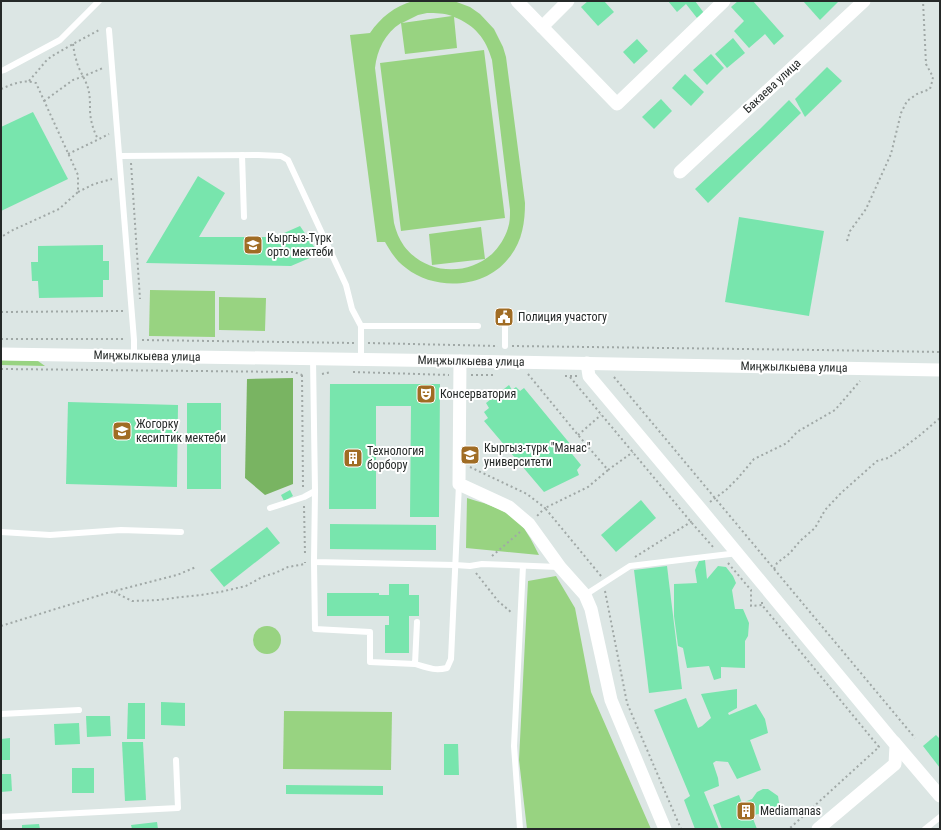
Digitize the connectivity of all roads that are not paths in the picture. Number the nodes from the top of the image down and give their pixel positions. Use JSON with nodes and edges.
{"nodes":[{"id":1,"x":99,"y":1,"type":"edge"},
{"id":2,"x":517,"y":1,"type":"edge"},
{"id":3,"x":568,"y":1,"type":"edge"},
{"id":4,"x":724,"y":1,"type":"edge"},
{"id":5,"x":864,"y":1,"type":"edge"},
{"id":6,"x":542,"y":26,"type":"junction"},
{"id":7,"x":109,"y":30,"type":"road end"},
{"id":8,"x":1,"y":71,"type":"edge"},
{"id":9,"x":242,"y":155,"type":"junction"},
{"id":10,"x":120,"y":156,"type":"junction"},
{"id":11,"x":680,"y":172,"type":"dead end"},
{"id":12,"x":244,"y":217,"type":"dead end"},
{"id":13,"x":505,"y":324,"type":"dead end"},
{"id":14,"x":361,"y":326,"type":"junction"},
{"id":15,"x":478,"y":326,"type":"dead end"},
{"id":16,"x":505,"y":346,"type":"road end"},
{"id":17,"x":1,"y":354,"type":"edge"},
{"id":18,"x":134,"y":356,"type":"junction"},
{"id":19,"x":313,"y":358,"type":"junction"},
{"id":20,"x":361,"y":359,"type":"junction"},
{"id":21,"x":460,"y":360,"type":"junction"},
{"id":22,"x":588,"y":363,"type":"junction"},
{"id":23,"x":940,"y":370,"type":"edge"},
{"id":24,"x":459,"y":484,"type":"junction"},
{"id":25,"x":315,"y":491,"type":"junction"},
{"id":26,"x":270,"y":508,"type":"dead end"},
{"id":27,"x":1,"y":532,"type":"edge"},
{"id":28,"x":181,"y":532,"type":"dead end"},
{"id":29,"x":738,"y":553,"type":"junction"},
{"id":30,"x":314,"y":562,"type":"junction"},
{"id":31,"x":455,"y":565,"type":"junction"},
{"id":32,"x":523,"y":566,"type":"junction"},
{"id":33,"x":560,"y":567,"type":"junction"},
{"id":34,"x":584,"y":596,"type":"junction"},
{"id":35,"x":417,"y":622,"type":"dead end"},
{"id":36,"x":416,"y":664,"type":"junction"},
{"id":37,"x":79,"y":710,"type":"dead end"},
{"id":38,"x":1,"y":714,"type":"edge"},
{"id":39,"x":888,"y":734,"type":"junction"},
{"id":40,"x":176,"y":760,"type":"dead end"},
{"id":41,"x":940,"y":796,"type":"edge"},
{"id":42,"x":1,"y":817,"type":"edge"},
{"id":43,"x":940,"y":817,"type":"edge"},
{"id":44,"x":520,"y":829,"type":"edge"},
{"id":45,"x":665,"y":829,"type":"edge"},
{"id":46,"x":818,"y":829,"type":"edge"},
{"id":47,"x":925,"y":829,"type":"edge"}],
"edges":[{"from":1,"to":8,"type":"lane"},
{"from":2,"to":6,"type":"street"},
{"from":3,"to":6,"type":"street"},
{"from":4,"to":6,"type":"street"},
{"from":5,"to":11,"type":"street","name":"Бакаева улица"},
{"from":7,"to":10,"type":"lane"},
{"from":9,"to":10,"type":"lane"},
{"from":9,"to":12,"type":"lane"},
{"from":9,"to":14,"type":"lane"},
{"from":10,"to":18,"type":"lane"},
{"from":13,"to":16,"type":"lane"},
{"from":14,"to":15,"type":"lane"},
{"from":14,"to":20,"type":"lane"},
{"from":17,"to":18,"type":"street","name":"Миңжылкыева улица"},
{"from":18,"to":19,"type":"street","name":"Миңжылкыева улица"},
{"from":19,"to":20,"type":"street","name":"Миңжылкыева улица"},
{"from":19,"to":25,"type":"lane"},
{"from":20,"to":21,"type":"street","name":"Миңжылкыева улица"},
{"from":21,"to":22,"type":"street","name":"Миңжылкыева улица"},
{"from":21,"to":24,"type":"street"},
{"from":22,"to":23,"type":"street","name":"Миңжылкыева улица"},
{"from":22,"to":29,"type":"street"},
{"from":24,"to":31,"type":"lane"},
{"from":24,"to":33,"type":"street"},
{"from":25,"to":26,"type":"lane"},
{"from":25,"to":30,"type":"lane"},
{"from":27,"to":28,"type":"lane"},
{"from":29,"to":34,"type":"lane"},
{"from":29,"to":39,"type":"street"},
{"from":30,"to":31,"type":"lane"},
{"from":30,"to":36,"type":"lane"},
{"from":31,"to":32,"type":"lane"},
{"from":31,"to":36,"type":"lane"},
{"from":32,"to":33,"type":"lane"},
{"from":32,"to":44,"type":"lane"},
{"from":33,"to":34,"type":"street"},
{"from":34,"to":45,"type":"street"},
{"from":35,"to":36,"type":"lane"},
{"from":37,"to":38,"type":"lane"},
{"from":39,"to":41,"type":"street"},
{"from":39,"to":46,"type":"street"},
{"from":40,"to":42,"type":"lane"},
{"from":43,"to":47,"type":"lane"}]}
